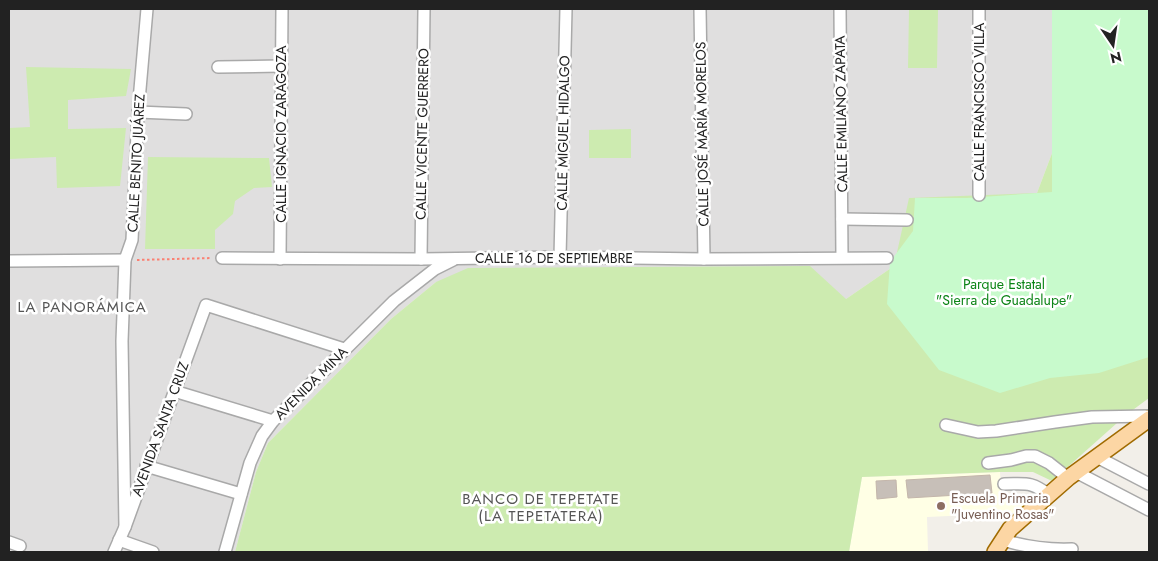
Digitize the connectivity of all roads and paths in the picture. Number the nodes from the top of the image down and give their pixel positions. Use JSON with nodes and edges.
{"nodes":[{"id":1,"x":147,"y":9,"type":"edge"},
{"id":2,"x":282,"y":9,"type":"edge"},
{"id":3,"x":424,"y":9,"type":"edge"},
{"id":4,"x":566,"y":9,"type":"edge"},
{"id":5,"x":700,"y":9,"type":"edge"},
{"id":6,"x":840,"y":9,"type":"edge"},
{"id":7,"x":979,"y":9,"type":"edge"},
{"id":8,"x":282,"y":66,"type":"junction"},
{"id":9,"x":218,"y":68,"type":"dead end"},
{"id":10,"x":138,"y":112,"type":"junction"},
{"id":11,"x":186,"y":114,"type":"dead end"},
{"id":12,"x":979,"y":194,"type":"dead end"},
{"id":13,"x":842,"y":219,"type":"junction"},
{"id":14,"x":907,"y":220,"type":"dead end"},
{"id":15,"x":560,"y":257,"type":"junction"},
{"id":16,"x":842,"y":257,"type":"junction"},
{"id":17,"x":222,"y":258,"type":"joint"},
{"id":18,"x":458,"y":258,"type":"junction"},
{"id":19,"x":704,"y":258,"type":"junction"},
{"id":20,"x":887,"y":258,"type":"dead end"},
{"id":21,"x":280,"y":259,"type":"junction"},
{"id":22,"x":420,"y":259,"type":"junction"},
{"id":23,"x":125,"y":260,"type":"junction"},
{"id":24,"x":9,"y":262,"type":"edge"},
{"id":25,"x":344,"y":349,"type":"junction"},
{"id":26,"x":174,"y":391,"type":"junction"},
{"id":27,"x":1149,"y":418,"type":"edge"},
{"id":28,"x":273,"y":421,"type":"junction"},
{"id":29,"x":946,"y":425,"type":"dead end"},
{"id":30,"x":1097,"y":457,"type":"junction"},
{"id":31,"x":988,"y":463,"type":"dead end"},
{"id":32,"x":146,"y":466,"type":"junction"},
{"id":33,"x":1072,"y":475,"type":"junction"},
{"id":34,"x":1004,"y":484,"type":"dead end"},
{"id":35,"x":1149,"y":484,"type":"edge"},
{"id":36,"x":241,"y":494,"type":"junction"},
{"id":37,"x":1049,"y":495,"type":"junction"},
{"id":38,"x":1149,"y":510,"type":"edge"},
{"id":39,"x":124,"y":527,"type":"junction"},
{"id":40,"x":119,"y":540,"type":"junction"},
{"id":41,"x":9,"y":542,"type":"edge"},
{"id":42,"x":20,"y":546,"type":"dead end"},
{"id":43,"x":999,"y":546,"type":"edge"},
{"id":44,"x":1072,"y":549,"type":"dead end"},
{"id":45,"x":114,"y":552,"type":"edge"},
{"id":46,"x":153,"y":552,"type":"edge"},
{"id":47,"x":225,"y":552,"type":"edge"}],
"edges":[{"from":1,"to":10,"type":"street","name":"CALLE BENITO JUÁREZ"},
{"from":2,"to":8,"type":"street","name":"CALLE IGNACIO ZARAGOZA"},
{"from":3,"to":22,"type":"street","name":"CALLE VICENTE GUERRERO"},
{"from":4,"to":15,"type":"street","name":"CALLE MIGUEL HIDALGO"},
{"from":5,"to":19,"type":"street","name":"CALLE JOSÉ MARÍA MORELOS"},
{"from":6,"to":13,"type":"street","name":"CALLE EMILIANO ZAPATA"},
{"from":7,"to":12,"type":"street","name":"CALLE FRANCISCO VILLA"},
{"from":8,"to":9,"type":"street"},
{"from":8,"to":21,"type":"street","name":"CALLE IGNACIO ZARAGOZA"},
{"from":10,"to":11,"type":"street"},
{"from":10,"to":23,"type":"street","name":"CALLE BENITO JUÁREZ"},
{"from":13,"to":14,"type":"street"},
{"from":13,"to":16,"type":"street","name":"CALLE EMILIANO ZAPATA"},
{"from":15,"to":18,"type":"street","name":"CALLE 16 DE SEPTIEMBRE"},
{"from":15,"to":19,"type":"street","name":"CALLE 16 DE SEPTIEMBRE"},
{"from":16,"to":19,"type":"street","name":"CALLE 16 DE SEPTIEMBRE"},
{"from":16,"to":20,"type":"street","name":"CALLE 16 DE SEPTIEMBRE"},
{"from":17,"to":21,"type":"street","name":"CALLE 16 DE SEPTIEMBRE"},
{"from":17,"to":23,"type":"path"},
{"from":18,"to":22,"type":"street","name":"CALLE 16 DE SEPTIEMBRE"},
{"from":18,"to":25,"type":"street","name":"AVENIDA MINA"},
{"from":21,"to":22,"type":"street","name":"CALLE 16 DE SEPTIEMBRE"},
{"from":23,"to":24,"type":"street"},
{"from":23,"to":39,"type":"street","name":"CALLE BENITO JUÁREZ"},
{"from":25,"to":26,"type":"street","name":"AVENIDA SANTA CRUZ"},
{"from":25,"to":28,"type":"street","name":"AVENIDA MINA"},
{"from":26,"to":28,"type":"street"},
{"from":26,"to":32,"type":"street","name":"AVENIDA SANTA CRUZ"},
{"from":27,"to":29,"type":"street"},
{"from":27,"to":30,"type":"main road"},
{"from":28,"to":36,"type":"street","name":"AVENIDA MINA"},
{"from":30,"to":33,"type":"main road"},
{"from":30,"to":35,"type":"street"},
{"from":31,"to":33,"type":"street"},
{"from":32,"to":36,"type":"street"},
{"from":32,"to":39,"type":"street","name":"AVENIDA SANTA CRUZ"},
{"from":33,"to":37,"type":"main road"},
{"from":33,"to":38,"type":"street"},
{"from":34,"to":37,"type":"street"},
{"from":36,"to":47,"type":"street","name":"AVENIDA MINA"},
{"from":37,"to":43,"type":"main road"},
{"from":39,"to":40,"type":"street","name":"AVENIDA SANTA CRUZ"},
{"from":40,"to":45,"type":"street","name":"AVENIDA SANTA CRUZ"},
{"from":40,"to":46,"type":"street"},
{"from":41,"to":42,"type":"street"},
{"from":43,"to":44,"type":"street"}]}
